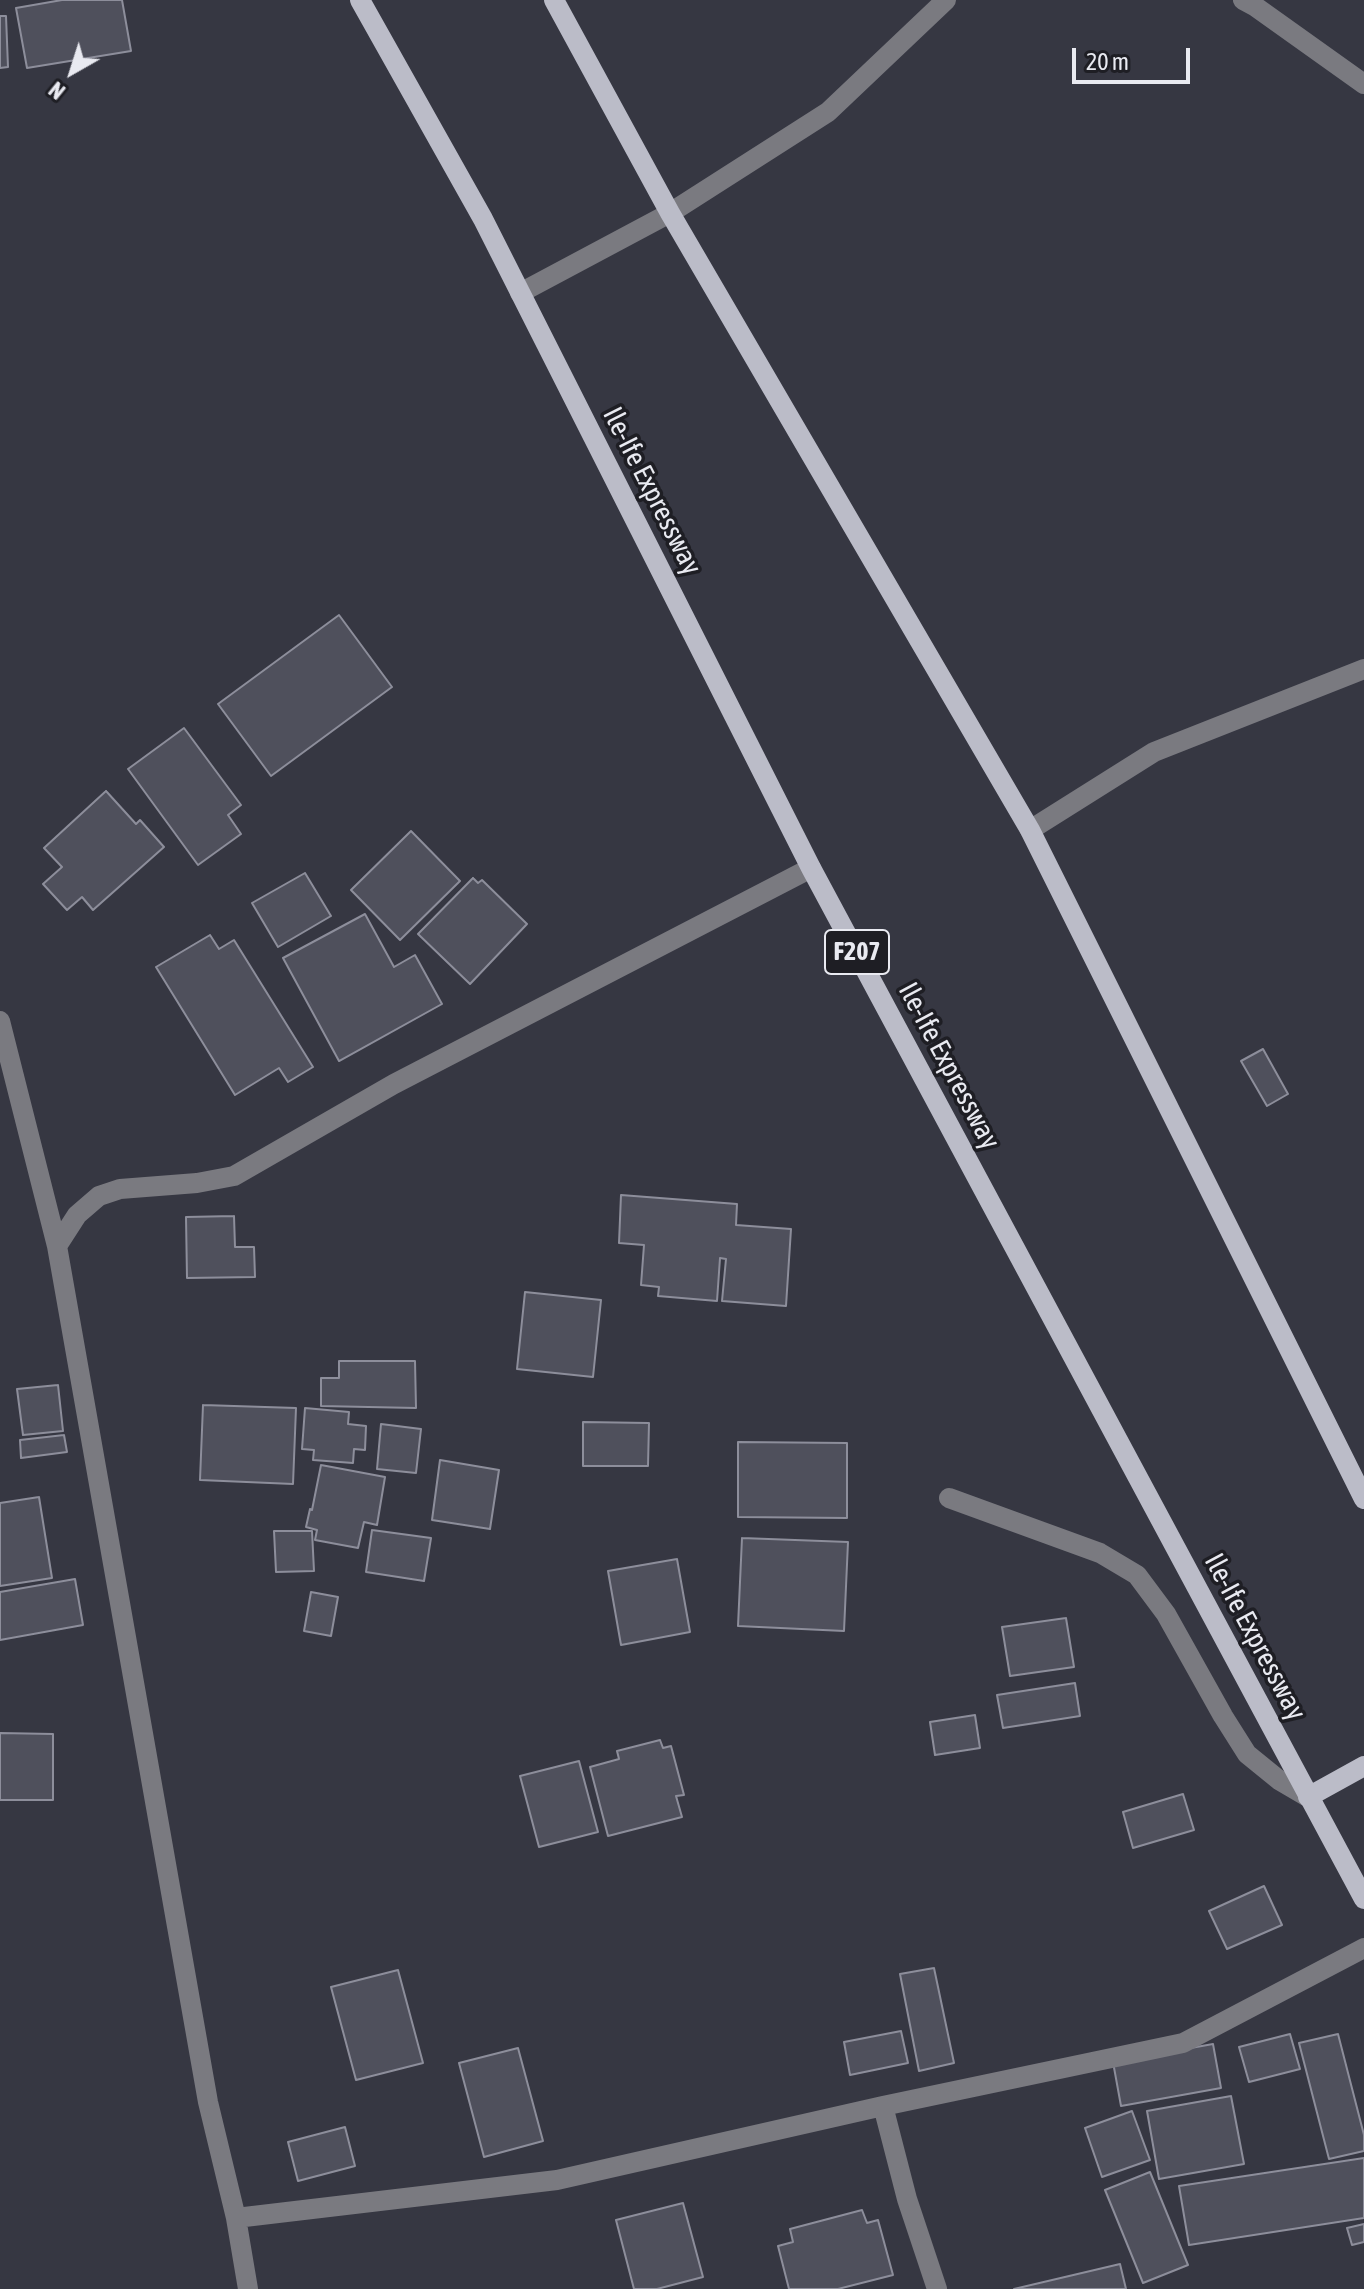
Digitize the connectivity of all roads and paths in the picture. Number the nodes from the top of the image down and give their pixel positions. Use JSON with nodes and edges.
{"nodes":[{"id":1,"x":360,"y":0,"type":"edge"},
{"id":2,"x":554,"y":0,"type":"edge"},
{"id":3,"x":946,"y":0,"type":"edge"},
{"id":4,"x":1243,"y":0,"type":"edge"},
{"id":5,"x":1364,"y":84,"type":"edge"},
{"id":6,"x":670,"y":213,"type":"junction"},
{"id":7,"x":520,"y":293,"type":"junction"},
{"id":8,"x":1364,"y":669,"type":"edge"},
{"id":9,"x":1030,"y":830,"type":"junction"},
{"id":10,"x":811,"y":868,"type":"junction"},
{"id":11,"x":0,"y":1021,"type":"edge"},
{"id":12,"x":57,"y":1246,"type":"junction"},
{"id":13,"x":949,"y":1498,"type":"dead end"},
{"id":14,"x":1364,"y":1499,"type":"edge"},
{"id":15,"x":1364,"y":1766,"type":"edge"},
{"id":16,"x":1308,"y":1797,"type":"junction"},
{"id":17,"x":1364,"y":1899,"type":"edge"},
{"id":18,"x":1364,"y":1948,"type":"edge"},
{"id":19,"x":883,"y":2106,"type":"junction"},
{"id":20,"x":236,"y":2218,"type":"junction"},
{"id":21,"x":248,"y":2289,"type":"edge"},
{"id":22,"x":937,"y":2289,"type":"edge"}],
"edges":[{"from":1,"to":7,"type":"main road","name":"Ile-Ife Expressway","number":"F207"},
{"from":2,"to":6,"type":"main road"},
{"from":3,"to":6,"type":"street"},
{"from":4,"to":5,"type":"street"},
{"from":6,"to":7,"type":"street"},
{"from":6,"to":9,"type":"main road"},
{"from":7,"to":10,"type":"main road","name":"Ile-Ife Expressway","number":"F207"},
{"from":8,"to":9,"type":"street"},
{"from":9,"to":14,"type":"main road"},
{"from":10,"to":12,"type":"street"},
{"from":10,"to":16,"type":"main road","name":"Ile-Ife Expressway","number":"F207"},
{"from":11,"to":12,"type":"street"},
{"from":12,"to":20,"type":"street"},
{"from":13,"to":16,"type":"street"},
{"from":15,"to":16,"type":"main road"},
{"from":16,"to":17,"type":"main road","name":"Ile-Ife Expressway","number":"F207"},
{"from":18,"to":19,"type":"street"},
{"from":19,"to":20,"type":"street"},
{"from":19,"to":22,"type":"street"},
{"from":20,"to":21,"type":"street"}]}
